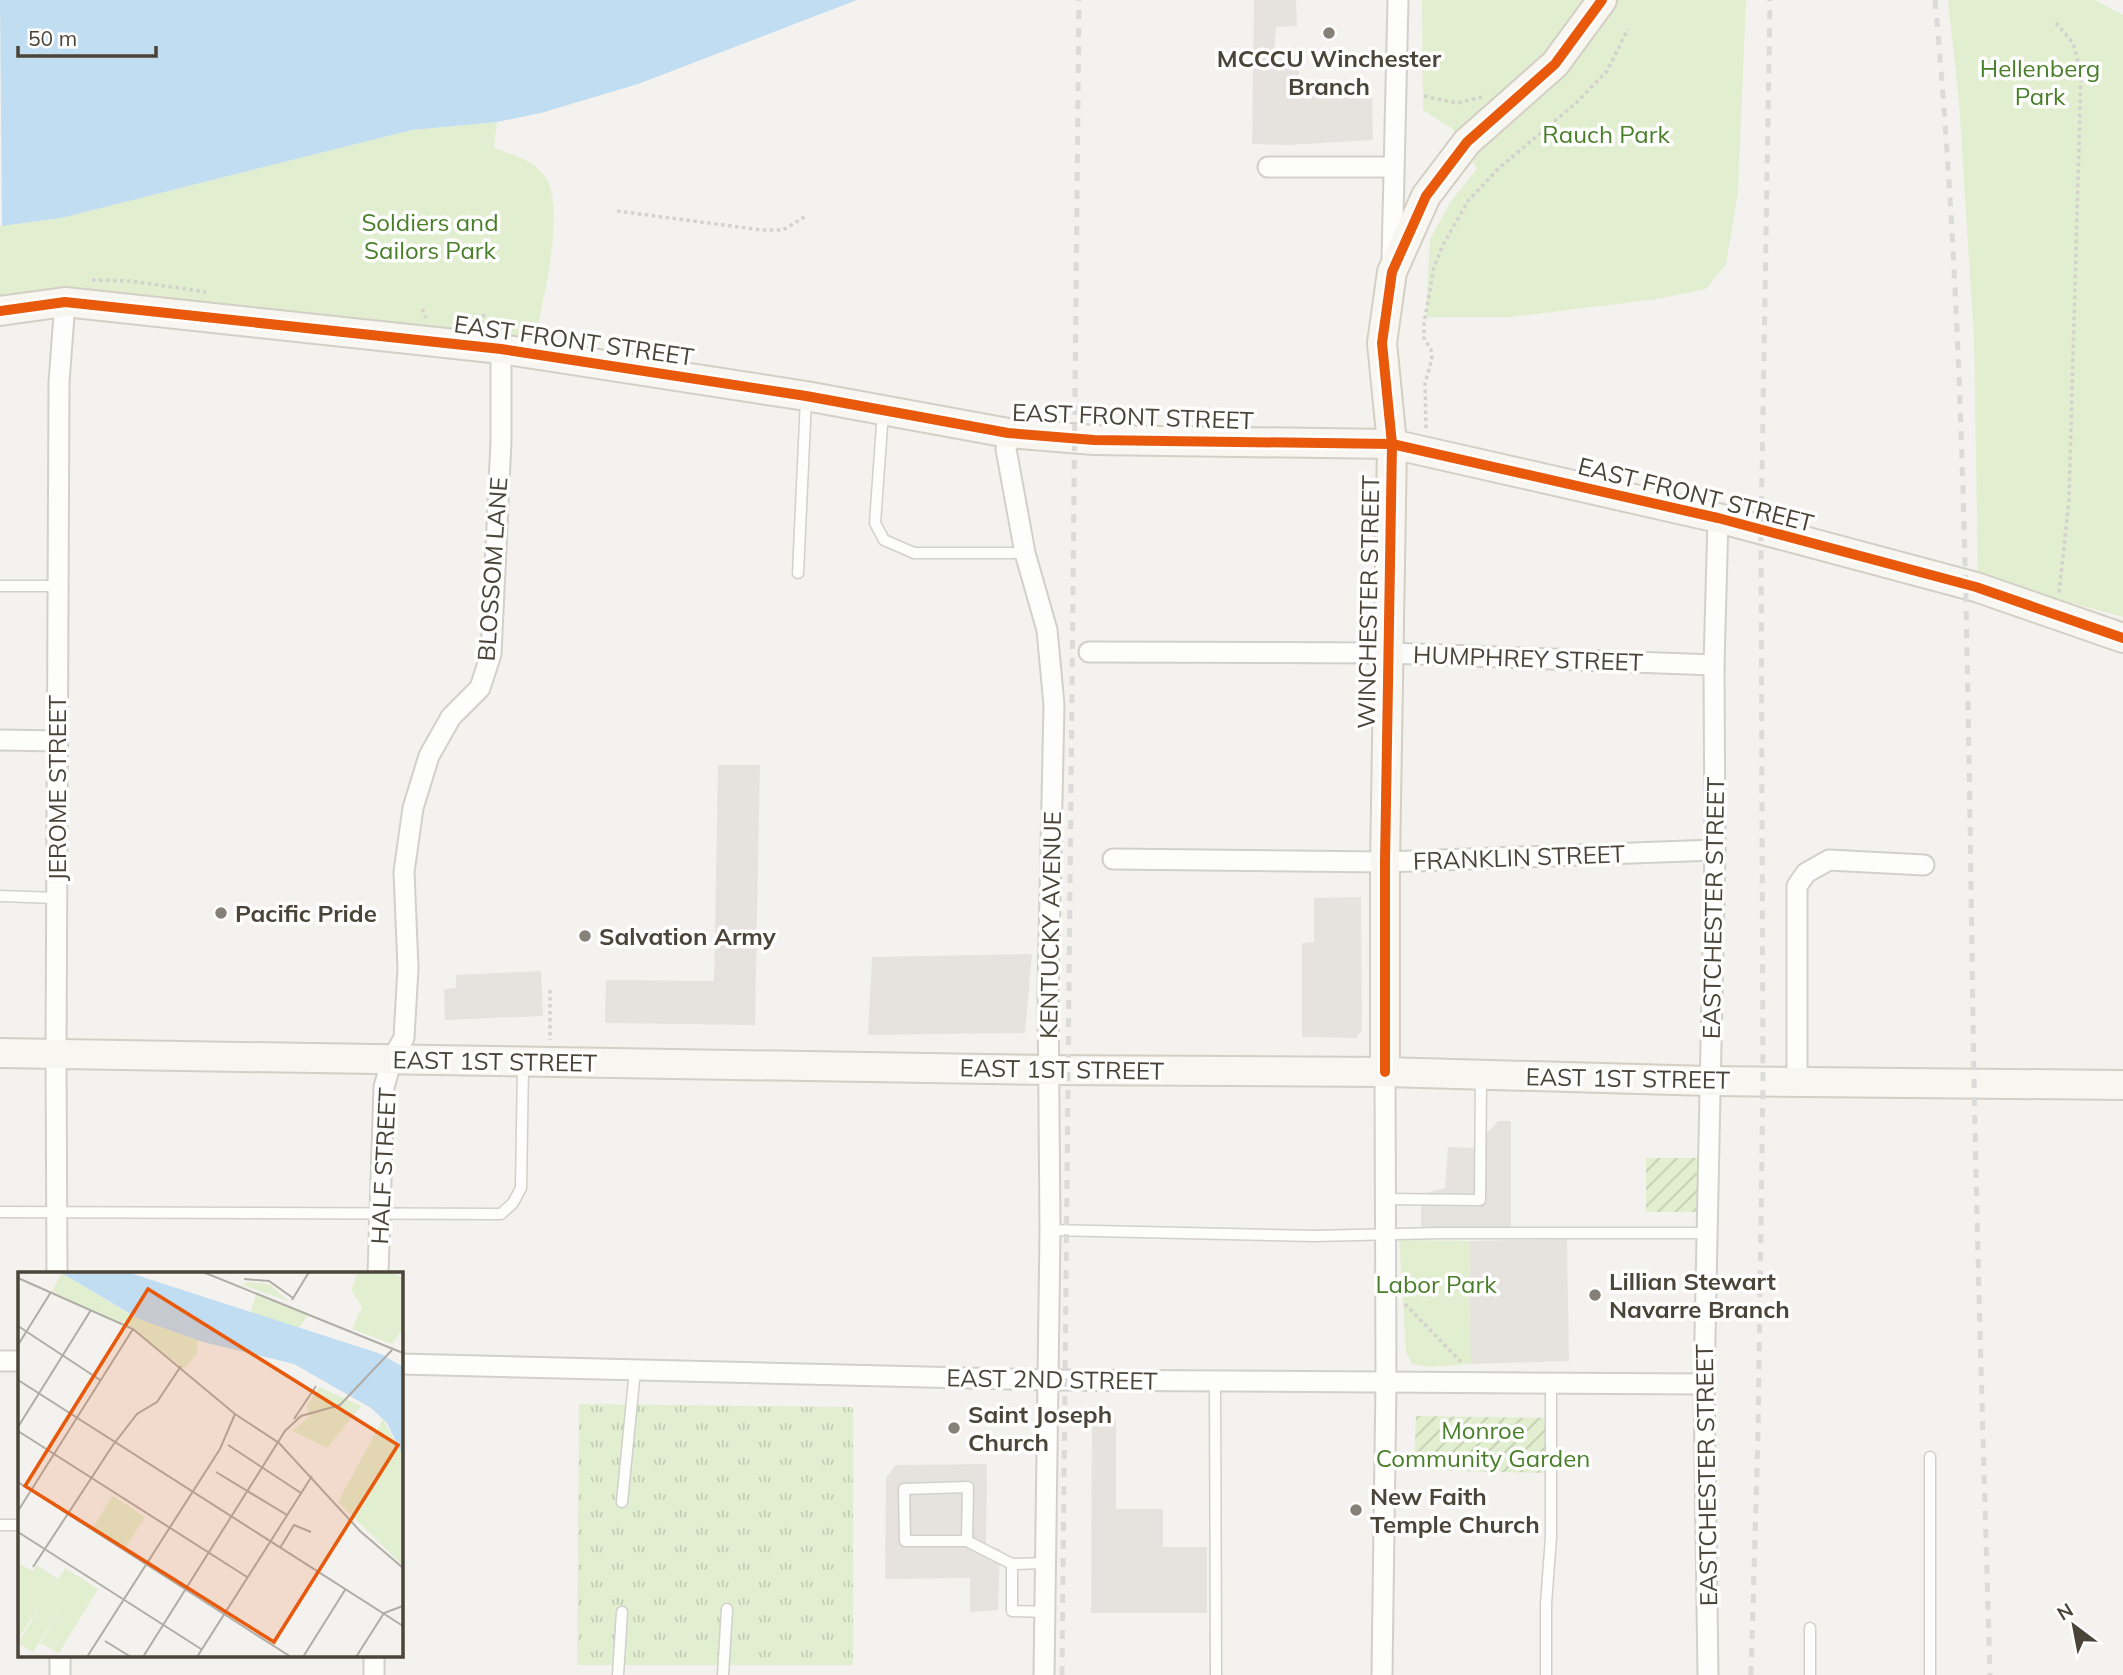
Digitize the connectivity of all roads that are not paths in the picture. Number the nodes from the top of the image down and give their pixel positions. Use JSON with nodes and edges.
{"nodes":[{"id":1,"x":1398,"y":0,"type":"edge"},
{"id":2,"x":1602,"y":0,"type":"edge"},
{"id":3,"x":1268,"y":167,"type":"dead end"},
{"id":4,"x":1394,"y":167,"type":"junction"},
{"id":5,"x":1392,"y":272,"type":"junction"},
{"id":6,"x":65,"y":302,"type":"junction"},
{"id":7,"x":0,"y":311,"type":"edge"},
{"id":8,"x":501,"y":349,"type":"junction"},
{"id":9,"x":806,"y":396,"type":"junction"},
{"id":10,"x":883,"y":410,"type":"junction"},
{"id":11,"x":1008,"y":433,"type":"junction"},
{"id":12,"x":1392,"y":444,"type":"junction"},
{"id":13,"x":1718,"y":518,"type":"junction"},
{"id":14,"x":1025,"y":553,"type":"junction"},
{"id":15,"x":798,"y":573,"type":"dead end"},
{"id":16,"x":0,"y":586,"type":"edge"},
{"id":17,"x":59,"y":586,"type":"junction"},
{"id":18,"x":2123,"y":638,"type":"edge"},
{"id":19,"x":1089,"y":652,"type":"dead end"},
{"id":20,"x":1388,"y":653,"type":"junction"},
{"id":21,"x":1714,"y":665,"type":"junction"},
{"id":22,"x":0,"y":740,"type":"edge"},
{"id":23,"x":58,"y":741,"type":"junction"},
{"id":24,"x":1716,"y":850,"type":"junction"},
{"id":25,"x":1113,"y":859,"type":"dead end"},
{"id":26,"x":1385,"y":862,"type":"junction"},
{"id":27,"x":1924,"y":865,"type":"dead end"},
{"id":28,"x":0,"y":896,"type":"edge"},
{"id":29,"x":57,"y":898,"type":"junction"},
{"id":30,"x":0,"y":1053,"type":"edge"},
{"id":31,"x":56,"y":1054,"type":"junction"},
{"id":32,"x":392,"y":1059,"type":"junction"},
{"id":33,"x":523,"y":1061,"type":"junction"},
{"id":34,"x":1048,"y":1070,"type":"junction"},
{"id":35,"x":1385,"y":1072,"type":"junction"},
{"id":36,"x":1482,"y":1075,"type":"junction"},
{"id":37,"x":1709,"y":1081,"type":"junction"},
{"id":38,"x":1797,"y":1082,"type":"junction"},
{"id":39,"x":2123,"y":1084,"type":"edge"},
{"id":40,"x":1385,"y":1199,"type":"junction"},
{"id":41,"x":0,"y":1212,"type":"edge"},
{"id":42,"x":57,"y":1212,"type":"junction"},
{"id":43,"x":380,"y":1213,"type":"junction"},
{"id":44,"x":1050,"y":1230,"type":"junction"},
{"id":45,"x":1707,"y":1233,"type":"junction"},
{"id":46,"x":1385,"y":1235,"type":"junction"},
{"id":47,"x":57,"y":1272,"type":"edge"},
{"id":48,"x":378,"y":1272,"type":"edge"},
{"id":49,"x":0,"y":1361,"type":"edge"},
{"id":50,"x":18,"y":1361,"type":"edge"},
{"id":51,"x":402,"y":1364,"type":"edge"},
{"id":52,"x":635,"y":1370,"type":"junction"},
{"id":53,"x":1048,"y":1380,"type":"junction"},
{"id":54,"x":1215,"y":1381,"type":"junction"},
{"id":55,"x":1386,"y":1381,"type":"junction"},
{"id":56,"x":1551,"y":1383,"type":"junction"},
{"id":57,"x":1704,"y":1384,"type":"junction"},
{"id":58,"x":1930,"y":1457,"type":"dead end"},
{"id":59,"x":622,"y":1502,"type":"dead end"},
{"id":60,"x":0,"y":1525,"type":"edge"},
{"id":61,"x":18,"y":1525,"type":"edge"},
{"id":62,"x":967,"y":1541,"type":"junction"},
{"id":63,"x":1045,"y":1563,"type":"junction"},
{"id":64,"x":1012,"y":1564,"type":"junction"},
{"id":65,"x":727,"y":1609,"type":"dead end"},
{"id":66,"x":622,"y":1612,"type":"dead end"},
{"id":67,"x":1045,"y":1612,"type":"junction"},
{"id":68,"x":1810,"y":1628,"type":"dead end"},
{"id":69,"x":618,"y":1675,"type":"edge"},
{"id":70,"x":723,"y":1675,"type":"edge"},
{"id":71,"x":1044,"y":1675,"type":"edge"},
{"id":72,"x":1216,"y":1675,"type":"edge"},
{"id":73,"x":1382,"y":1675,"type":"edge"},
{"id":74,"x":1546,"y":1675,"type":"edge"},
{"id":75,"x":1709,"y":1675,"type":"edge"},
{"id":76,"x":1810,"y":1675,"type":"edge"},
{"id":77,"x":1930,"y":1675,"type":"edge"}],
"edges":[{"from":1,"to":4,"type":"street","name":"WINCHESTER STREET"},
{"from":2,"to":5,"type":"street","name":"WINCHESTER STREET"},
{"from":3,"to":4,"type":"street"},
{"from":4,"to":5,"type":"street","name":"WINCHESTER STREET"},
{"from":5,"to":12,"type":"street","name":"WINCHESTER STREET"},
{"from":6,"to":7,"type":"street","name":"EAST FRONT STREET"},
{"from":6,"to":8,"type":"street","name":"EAST FRONT STREET"},
{"from":6,"to":17,"type":"street","name":"JEROME STREET"},
{"from":8,"to":9,"type":"street","name":"EAST FRONT STREET"},
{"from":8,"to":32,"type":"street","name":"BLOSSOM LANE"},
{"from":9,"to":10,"type":"street","name":"EAST FRONT STREET"},
{"from":9,"to":15,"type":"lane"},
{"from":10,"to":11,"type":"street","name":"EAST FRONT STREET"},
{"from":10,"to":14,"type":"lane"},
{"from":11,"to":12,"type":"street","name":"EAST FRONT STREET"},
{"from":11,"to":14,"type":"street","name":"KENTUCKY AVENUE"},
{"from":12,"to":13,"type":"street","name":"EAST FRONT STREET"},
{"from":12,"to":20,"type":"street","name":"WINCHESTER STREET"},
{"from":13,"to":18,"type":"street","name":"EAST FRONT STREET"},
{"from":13,"to":21,"type":"street","name":"EASTCHESTER STREET"},
{"from":14,"to":34,"type":"street","name":"KENTUCKY AVENUE"},
{"from":16,"to":17,"type":"lane"},
{"from":17,"to":23,"type":"street","name":"JEROME STREET"},
{"from":19,"to":20,"type":"street","name":"HUMPHREY STREET"},
{"from":20,"to":21,"type":"street","name":"HUMPHREY STREET"},
{"from":20,"to":26,"type":"street","name":"WINCHESTER STREET"},
{"from":21,"to":24,"type":"street","name":"EASTCHESTER STREET"},
{"from":22,"to":23,"type":"street"},
{"from":23,"to":29,"type":"street","name":"JEROME STREET"},
{"from":24,"to":26,"type":"street","name":"FRANKLIN STREET"},
{"from":24,"to":37,"type":"street","name":"EASTCHESTER STREET"},
{"from":25,"to":26,"type":"street","name":"FRANKLIN STREET"},
{"from":26,"to":35,"type":"street","name":"WINCHESTER STREET"},
{"from":27,"to":38,"type":"street"},
{"from":28,"to":29,"type":"lane"},
{"from":29,"to":31,"type":"street","name":"JEROME STREET"},
{"from":30,"to":31,"type":"street","name":"EAST 1ST STREET"},
{"from":31,"to":32,"type":"street","name":"EAST 1ST STREET"},
{"from":31,"to":42,"type":"street","name":"JEROME STREET"},
{"from":32,"to":33,"type":"street","name":"EAST 1ST STREET"},
{"from":32,"to":43,"type":"street","name":"HALF STREET"},
{"from":33,"to":34,"type":"street","name":"EAST 1ST STREET"},
{"from":33,"to":43,"type":"lane"},
{"from":34,"to":35,"type":"street","name":"EAST 1ST STREET"},
{"from":34,"to":44,"type":"street","name":"KENTUCKY AVENUE"},
{"from":35,"to":36,"type":"street","name":"EAST 1ST STREET"},
{"from":35,"to":40,"type":"street","name":"WINCHESTER STREET"},
{"from":36,"to":37,"type":"street","name":"EAST 1ST STREET"},
{"from":36,"to":40,"type":"lane"},
{"from":37,"to":38,"type":"street","name":"EAST 1ST STREET"},
{"from":37,"to":45,"type":"street","name":"EASTCHESTER STREET"},
{"from":38,"to":39,"type":"street","name":"EAST 1ST STREET"},
{"from":40,"to":46,"type":"street","name":"WINCHESTER STREET"},
{"from":41,"to":42,"type":"lane"},
{"from":42,"to":43,"type":"lane"},
{"from":42,"to":47,"type":"street","name":"JEROME STREET"},
{"from":43,"to":48,"type":"street","name":"HALF STREET"},
{"from":44,"to":46,"type":"lane"},
{"from":44,"to":53,"type":"street","name":"KENTUCKY AVENUE"},
{"from":45,"to":46,"type":"lane"},
{"from":45,"to":57,"type":"street","name":"EASTCHESTER STREET"},
{"from":46,"to":55,"type":"street","name":"WINCHESTER STREET"},
{"from":49,"to":50,"type":"street"},
{"from":51,"to":52,"type":"street","name":"EAST 2ND STREET"},
{"from":52,"to":53,"type":"street","name":"EAST 2ND STREET"},
{"from":52,"to":59,"type":"lane"},
{"from":53,"to":54,"type":"street","name":"EAST 2ND STREET"},
{"from":53,"to":63,"type":"street","name":"KENTUCKY AVENUE"},
{"from":54,"to":55,"type":"street","name":"EAST 2ND STREET"},
{"from":54,"to":72,"type":"lane"},
{"from":55,"to":56,"type":"street","name":"EAST 2ND STREET"},
{"from":55,"to":73,"type":"street","name":"WINCHESTER STREET"},
{"from":56,"to":57,"type":"street","name":"EAST 2ND STREET"},
{"from":56,"to":74,"type":"lane"},
{"from":57,"to":75,"type":"street","name":"EASTCHESTER STREET"},
{"from":58,"to":77,"type":"lane"},
{"from":60,"to":61,"type":"lane"},
{"from":62,"to":62,"type":"lane"},
{"from":62,"to":64,"type":"lane"},
{"from":63,"to":64,"type":"lane"},
{"from":63,"to":67,"type":"street","name":"KENTUCKY AVENUE"},
{"from":64,"to":67,"type":"lane"},
{"from":65,"to":70,"type":"lane"},
{"from":66,"to":69,"type":"lane"},
{"from":67,"to":71,"type":"street","name":"KENTUCKY AVENUE"},
{"from":68,"to":76,"type":"lane"}]}
